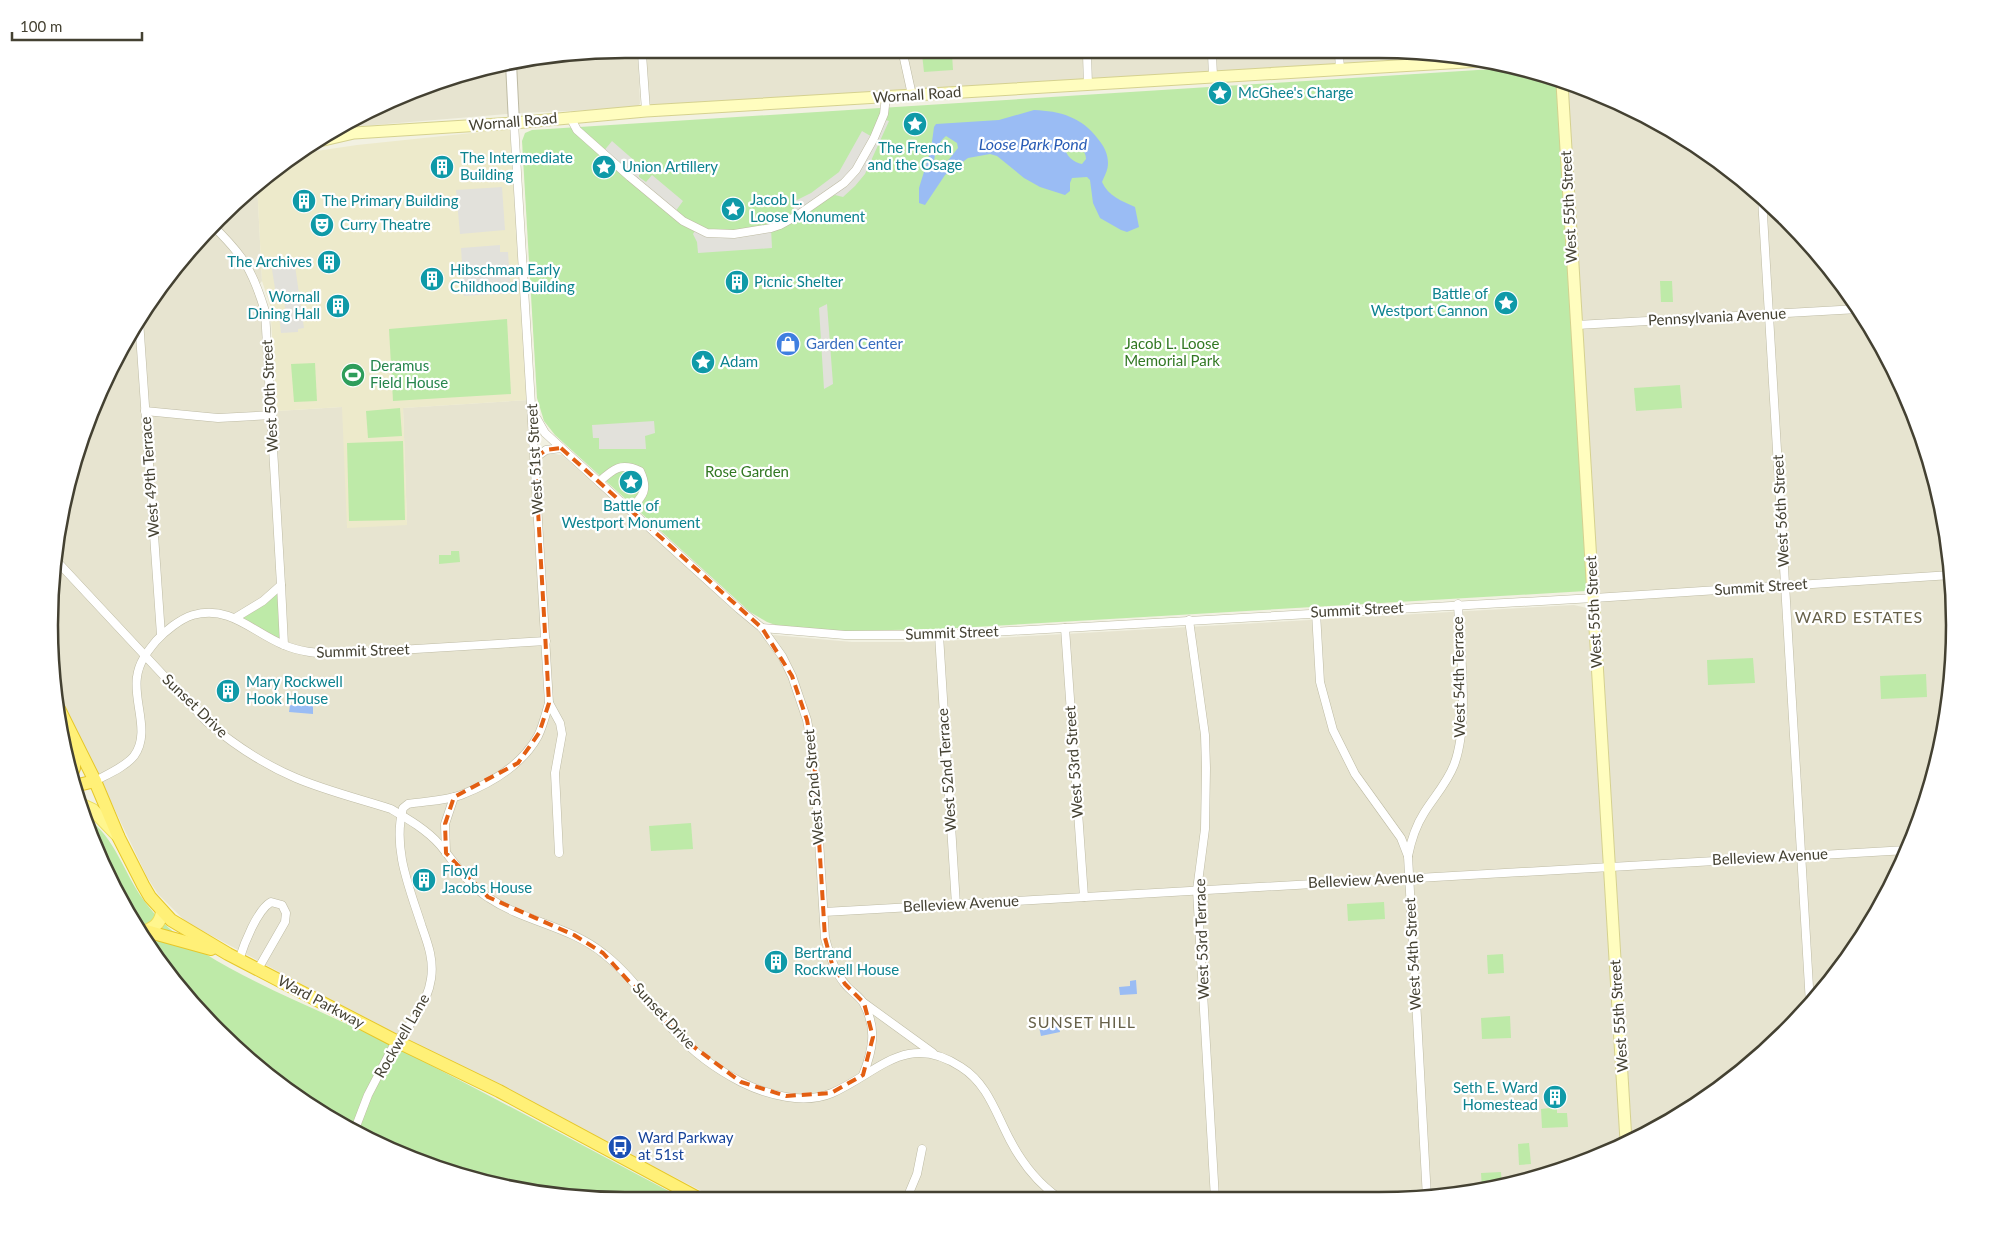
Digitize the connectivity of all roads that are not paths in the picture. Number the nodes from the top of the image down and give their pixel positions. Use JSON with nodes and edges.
{"nodes":[{"id":1,"x":642,"y":57,"type":"edge"},
{"id":2,"x":904,"y":57,"type":"edge"},
{"id":3,"x":1087,"y":57,"type":"edge"},
{"id":4,"x":1212,"y":57,"type":"edge"},
{"id":5,"x":1340,"y":57,"type":"edge"},
{"id":6,"x":1456,"y":62,"type":"edge"},
{"id":7,"x":510,"y":69,"type":"edge"},
{"id":8,"x":1340,"y":69,"type":"junction"},
{"id":9,"x":1214,"y":76,"type":"junction"},
{"id":10,"x":1088,"y":84,"type":"junction"},
{"id":11,"x":1562,"y":89,"type":"edge"},
{"id":12,"x":912,"y":95,"type":"junction"},
{"id":13,"x":886,"y":97,"type":"junction"},
{"id":14,"x":646,"y":111,"type":"junction"},
{"id":15,"x":570,"y":117,"type":"junction"},
{"id":16,"x":514,"y":123,"type":"junction"},
{"id":17,"x":344,"y":132,"type":"edge"},
{"id":18,"x":354,"y":133,"type":"junction"},
{"id":19,"x":336,"y":137,"type":"edge"},
{"id":20,"x":1763,"y":207,"type":"edge"},
{"id":21,"x":217,"y":231,"type":"edge"},
{"id":22,"x":1851,"y":309,"type":"edge"},
{"id":23,"x":1769,"y":314,"type":"junction"},
{"id":24,"x":1577,"y":325,"type":"junction"},
{"id":25,"x":140,"y":332,"type":"edge"},
{"id":26,"x":145,"y":411,"type":"junction"},
{"id":27,"x":272,"y":415,"type":"junction"},
{"id":28,"x":533,"y":416,"type":"junction"},
{"id":29,"x":561,"y":448,"type":"junction"},
{"id":30,"x":536,"y":458,"type":"junction"},
{"id":31,"x":599,"y":482,"type":"junction"},
{"id":32,"x":630,"y":510,"type":"junction"},
{"id":33,"x":61,"y":566,"type":"edge"},
{"id":34,"x":1944,"y":575,"type":"edge"},
{"id":35,"x":281,"y":585,"type":"junction"},
{"id":36,"x":1785,"y":585,"type":"junction"},
{"id":37,"x":1594,"y":598,"type":"junction"},
{"id":38,"x":1458,"y":604,"type":"junction"},
{"id":39,"x":1316,"y":613,"type":"junction"},
{"id":40,"x":235,"y":618,"type":"junction"},
{"id":41,"x":1189,"y":620,"type":"junction"},
{"id":42,"x":762,"y":628,"type":"junction"},
{"id":43,"x":1065,"y":628,"type":"junction"},
{"id":44,"x":939,"y":634,"type":"junction"},
{"id":45,"x":162,"y":635,"type":"junction"},
{"id":46,"x":546,"y":641,"type":"junction"},
{"id":47,"x":284,"y":645,"type":"junction"},
{"id":48,"x":144,"y":656,"type":"junction"},
{"id":49,"x":549,"y":703,"type":"junction"},
{"id":50,"x":66,"y":722,"type":"edge"},
{"id":51,"x":74,"y":738,"type":"junction"},
{"id":52,"x":74,"y":760,"type":"edge"},
{"id":53,"x":95,"y":780,"type":"junction"},
{"id":54,"x":81,"y":784,"type":"edge"},
{"id":55,"x":454,"y":797,"type":"junction"},
{"id":56,"x":88,"y":808,"type":"edge"},
{"id":57,"x":401,"y":815,"type":"junction"},
{"id":58,"x":119,"y":838,"type":"junction"},
{"id":59,"x":1899,"y":850,"type":"edge"},
{"id":60,"x":446,"y":853,"type":"junction"},
{"id":61,"x":558,"y":853,"type":"dead end"},
{"id":62,"x":1408,"y":856,"type":"junction"},
{"id":63,"x":1801,"y":856,"type":"junction"},
{"id":64,"x":1609,"y":868,"type":"junction"},
{"id":65,"x":1408,"y":877,"type":"junction"},
{"id":66,"x":1197,"y":890,"type":"junction"},
{"id":67,"x":1084,"y":897,"type":"junction"},
{"id":68,"x":956,"y":905,"type":"junction"},
{"id":69,"x":162,"y":911,"type":"junction"},
{"id":70,"x":824,"y":912,"type":"junction"},
{"id":71,"x":146,"y":929,"type":"edge"},
{"id":72,"x":149,"y":934,"type":"edge"},
{"id":73,"x":233,"y":957,"type":"junction"},
{"id":74,"x":258,"y":969,"type":"junction"},
{"id":75,"x":1809,"y":995,"type":"edge"},
{"id":76,"x":864,"y":1002,"type":"junction"},
{"id":77,"x":396,"y":1041,"type":"junction"},
{"id":78,"x":933,"y":1053,"type":"junction"},
{"id":79,"x":863,"y":1075,"type":"junction"},
{"id":80,"x":356,"y":1124,"type":"edge"},
{"id":81,"x":1626,"y":1136,"type":"edge"},
{"id":82,"x":922,"y":1149,"type":"dead end"},
{"id":83,"x":1427,"y":1190,"type":"edge"},
{"id":84,"x":687,"y":1192,"type":"edge"},
{"id":85,"x":910,"y":1192,"type":"edge"},
{"id":86,"x":1052,"y":1192,"type":"edge"},
{"id":87,"x":1215,"y":1192,"type":"edge"}],
"edges":[{"from":1,"to":14,"type":"street"},
{"from":2,"to":12,"type":"street"},
{"from":3,"to":10,"type":"street"},
{"from":4,"to":9,"type":"street"},
{"from":5,"to":8,"type":"street"},
{"from":6,"to":8,"type":"main road","name":"Wornall Road"},
{"from":7,"to":16,"type":"street","name":"West 51st Street"},
{"from":8,"to":9,"type":"main road","name":"Wornall Road"},
{"from":9,"to":10,"type":"main road","name":"Wornall Road"},
{"from":10,"to":12,"type":"main road","name":"Wornall Road"},
{"from":11,"to":24,"type":"main road","name":"West 55th Street"},
{"from":12,"to":13,"type":"main road","name":"Wornall Road"},
{"from":13,"to":14,"type":"main road","name":"Wornall Road"},
{"from":13,"to":15,"type":"street"},
{"from":14,"to":15,"type":"main road","name":"Wornall Road"},
{"from":15,"to":16,"type":"main road","name":"Wornall Road"},
{"from":16,"to":18,"type":"main road","name":"Wornall Road"},
{"from":16,"to":28,"type":"street","name":"West 51st Street"},
{"from":17,"to":18,"type":"street","name":"Wornall Road"},
{"from":18,"to":19,"type":"main road","name":"Wornall Road"},
{"from":20,"to":23,"type":"street","name":"West 56th Street"},
{"from":21,"to":27,"type":"street","name":"West 50th Street"},
{"from":22,"to":23,"type":"street","name":"Pennsylvania Avenue"},
{"from":23,"to":24,"type":"street","name":"Pennsylvania Avenue"},
{"from":23,"to":36,"type":"street","name":"West 56th Street"},
{"from":24,"to":37,"type":"main road","name":"West 55th Street"},
{"from":25,"to":26,"type":"street","name":"West 49th Terrace"},
{"from":26,"to":27,"type":"street"},
{"from":26,"to":45,"type":"street","name":"West 49th Terrace"},
{"from":27,"to":35,"type":"street","name":"West 50th Street"},
{"from":28,"to":29,"type":"street","name":"West 52nd Street"},
{"from":28,"to":30,"type":"street","name":"West 51st Street"},
{"from":29,"to":30,"type":"street"},
{"from":29,"to":31,"type":"street","name":"West 52nd Street"},
{"from":30,"to":46,"type":"street","name":"West 51st Street"},
{"from":31,"to":32,"type":"street","name":"West 52nd Street"},
{"from":31,"to":32,"type":"street"},
{"from":32,"to":42,"type":"street","name":"West 52nd Street"},
{"from":33,"to":48,"type":"street","name":"Sunset Drive"},
{"from":34,"to":36,"type":"street","name":"Summit Street"},
{"from":35,"to":40,"type":"street"},
{"from":35,"to":47,"type":"street","name":"West 50th Street"},
{"from":36,"to":37,"type":"street","name":"Summit Street"},
{"from":36,"to":63,"type":"street","name":"West 56th Street"},
{"from":37,"to":38,"type":"street","name":"Summit Street"},
{"from":37,"to":64,"type":"main road","name":"West 55th Street"},
{"from":38,"to":39,"type":"street","name":"Summit Street"},
{"from":38,"to":62,"type":"street","name":"West 54th Terrace"},
{"from":39,"to":41,"type":"street","name":"Summit Street"},
{"from":39,"to":62,"type":"street","name":"West 54th Street"},
{"from":40,"to":45,"type":"street","name":"Summit Street"},
{"from":40,"to":47,"type":"street","name":"Summit Street"},
{"from":41,"to":43,"type":"street","name":"Summit Street"},
{"from":41,"to":66,"type":"street","name":"West 53rd Terrace"},
{"from":42,"to":44,"type":"street","name":"Summit Street"},
{"from":42,"to":70,"type":"street","name":"West 52nd Street"},
{"from":43,"to":44,"type":"street","name":"Summit Street"},
{"from":43,"to":67,"type":"street","name":"West 53rd Street"},
{"from":44,"to":68,"type":"street","name":"West 52nd Terrace"},
{"from":45,"to":48,"type":"street","name":"Summit Street"},
{"from":46,"to":47,"type":"street","name":"Summit Street"},
{"from":46,"to":49,"type":"street","name":"West 51st Street"},
{"from":48,"to":53,"type":"street","name":"Summit Street"},
{"from":48,"to":57,"type":"street","name":"Sunset Drive"},
{"from":49,"to":55,"type":"street"},
{"from":49,"to":61,"type":"street","name":"West 51st Street"},
{"from":50,"to":51,"type":"highway","name":"Ward Parkway"},
{"from":51,"to":52,"type":"highway"},
{"from":51,"to":53,"type":"highway","name":"Ward Parkway"},
{"from":53,"to":54,"type":"highway"},
{"from":53,"to":58,"type":"highway","name":"Ward Parkway"},
{"from":55,"to":57,"type":"street"},
{"from":55,"to":60,"type":"street"},
{"from":56,"to":58,"type":"main road"},
{"from":57,"to":60,"type":"street","name":"Sunset Drive"},
{"from":57,"to":77,"type":"street","name":"Rockwell Lane"},
{"from":58,"to":69,"type":"highway","name":"Ward Parkway"},
{"from":59,"to":63,"type":"street","name":"Belleview Avenue"},
{"from":60,"to":79,"type":"street","name":"Sunset Drive"},
{"from":62,"to":65,"type":"street","name":"West 54th Street"},
{"from":63,"to":64,"type":"street","name":"Belleview Avenue"},
{"from":63,"to":75,"type":"street","name":"West 56th Street"},
{"from":64,"to":65,"type":"street","name":"Belleview Avenue"},
{"from":64,"to":81,"type":"main road","name":"West 55th Street"},
{"from":65,"to":66,"type":"street","name":"Belleview Avenue"},
{"from":65,"to":83,"type":"street","name":"West 54th Street"},
{"from":66,"to":67,"type":"street","name":"Belleview Avenue"},
{"from":66,"to":87,"type":"street","name":"West 53rd Terrace"},
{"from":67,"to":68,"type":"street","name":"Belleview Avenue"},
{"from":68,"to":70,"type":"street","name":"Belleview Avenue"},
{"from":69,"to":71,"type":"main road"},
{"from":69,"to":73,"type":"highway","name":"Ward Parkway"},
{"from":70,"to":76,"type":"street","name":"West 52nd Street"},
{"from":72,"to":73,"type":"highway"},
{"from":73,"to":74,"type":"highway","name":"Ward Parkway"},
{"from":73,"to":74,"type":"street"},
{"from":74,"to":77,"type":"highway","name":"Ward Parkway"},
{"from":76,"to":78,"type":"street","name":"Sunset Drive"},
{"from":76,"to":79,"type":"street","name":"West 52nd Street"},
{"from":77,"to":80,"type":"street","name":"Rockwell Lane"},
{"from":77,"to":84,"type":"highway","name":"Ward Parkway"},
{"from":78,"to":79,"type":"street","name":"Sunset Drive"},
{"from":78,"to":86,"type":"street","name":"Sunset Drive"},
{"from":82,"to":85,"type":"street"}]}
